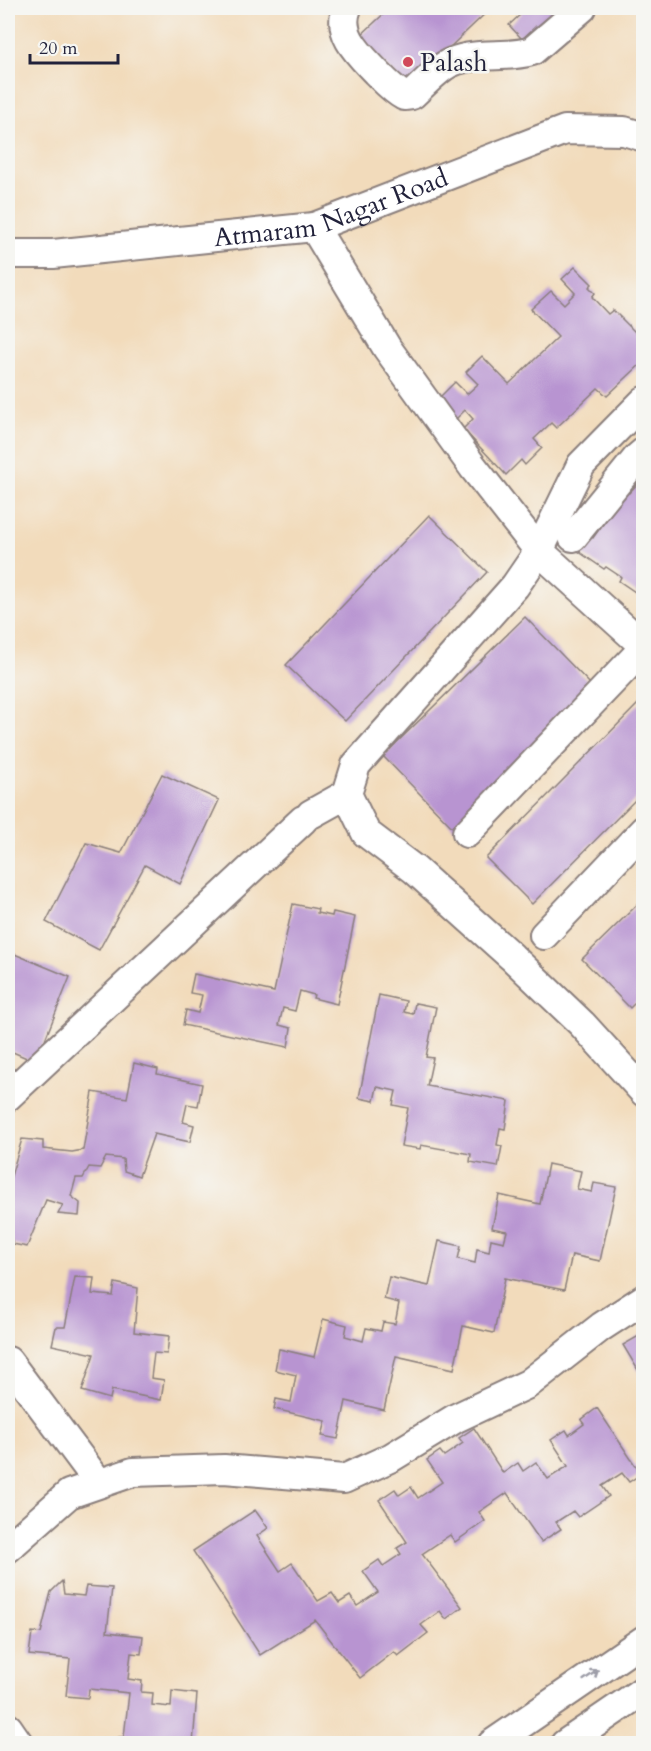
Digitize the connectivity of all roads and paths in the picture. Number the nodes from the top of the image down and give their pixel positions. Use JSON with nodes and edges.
{"nodes":[{"id":1,"x":347,"y":8,"type":"edge"},
{"id":2,"x":582,"y":8,"type":"edge"},
{"id":3,"x":644,"y":137,"type":"edge"},
{"id":4,"x":314,"y":227,"type":"junction"},
{"id":5,"x":8,"y":254,"type":"edge"},
{"id":6,"x":644,"y":401,"type":"edge"},
{"id":7,"x":614,"y":432,"type":"junction"},
{"id":8,"x":640,"y":455,"type":"edge"},
{"id":9,"x":573,"y":537,"type":"dead end"},
{"id":10,"x":539,"y":551,"type":"junction"},
{"id":11,"x":644,"y":647,"type":"edge"},
{"id":12,"x":347,"y":794,"type":"junction"},
{"id":13,"x":644,"y":830,"type":"edge"},
{"id":14,"x":466,"y":833,"type":"dead end"},
{"id":15,"x":544,"y":935,"type":"dead end"},
{"id":16,"x":644,"y":1092,"type":"edge"},
{"id":17,"x":8,"y":1096,"type":"edge"},
{"id":18,"x":644,"y":1299,"type":"edge"},
{"id":19,"x":8,"y":1361,"type":"edge"},
{"id":20,"x":99,"y":1483,"type":"junction"},
{"id":21,"x":8,"y":1548,"type":"edge"},
{"id":22,"x":644,"y":1640,"type":"edge"},
{"id":23,"x":644,"y":1690,"type":"edge"},
{"id":24,"x":543,"y":1708,"type":"junction"},
{"id":25,"x":8,"y":1728,"type":"edge"},
{"id":26,"x":19,"y":1743,"type":"edge"},
{"id":27,"x":492,"y":1743,"type":"edge"},
{"id":28,"x":566,"y":1743,"type":"edge"}],
"edges":[{"from":1,"to":2,"type":"street"},
{"from":3,"to":4,"type":"street","name":"Atmaram Nagar Road"},
{"from":4,"to":5,"type":"street","name":"Atmaram Nagar Road"},
{"from":4,"to":10,"type":"street"},
{"from":6,"to":7,"type":"street"},
{"from":7,"to":8,"type":"street"},
{"from":7,"to":10,"type":"street"},
{"from":8,"to":9,"type":"street"},
{"from":10,"to":11,"type":"street"},
{"from":10,"to":12,"type":"street"},
{"from":11,"to":14,"type":"street"},
{"from":12,"to":16,"type":"street"},
{"from":12,"to":17,"type":"street"},
{"from":13,"to":15,"type":"street"},
{"from":18,"to":20,"type":"street"},
{"from":19,"to":20,"type":"street"},
{"from":20,"to":21,"type":"street"},
{"from":24,"to":22,"type":"street","one_way":true},
{"from":23,"to":28,"type":"street"},
{"from":24,"to":27,"type":"street"},
{"from":24,"to":28,"type":"street"},
{"from":25,"to":26,"type":"street"}]}
